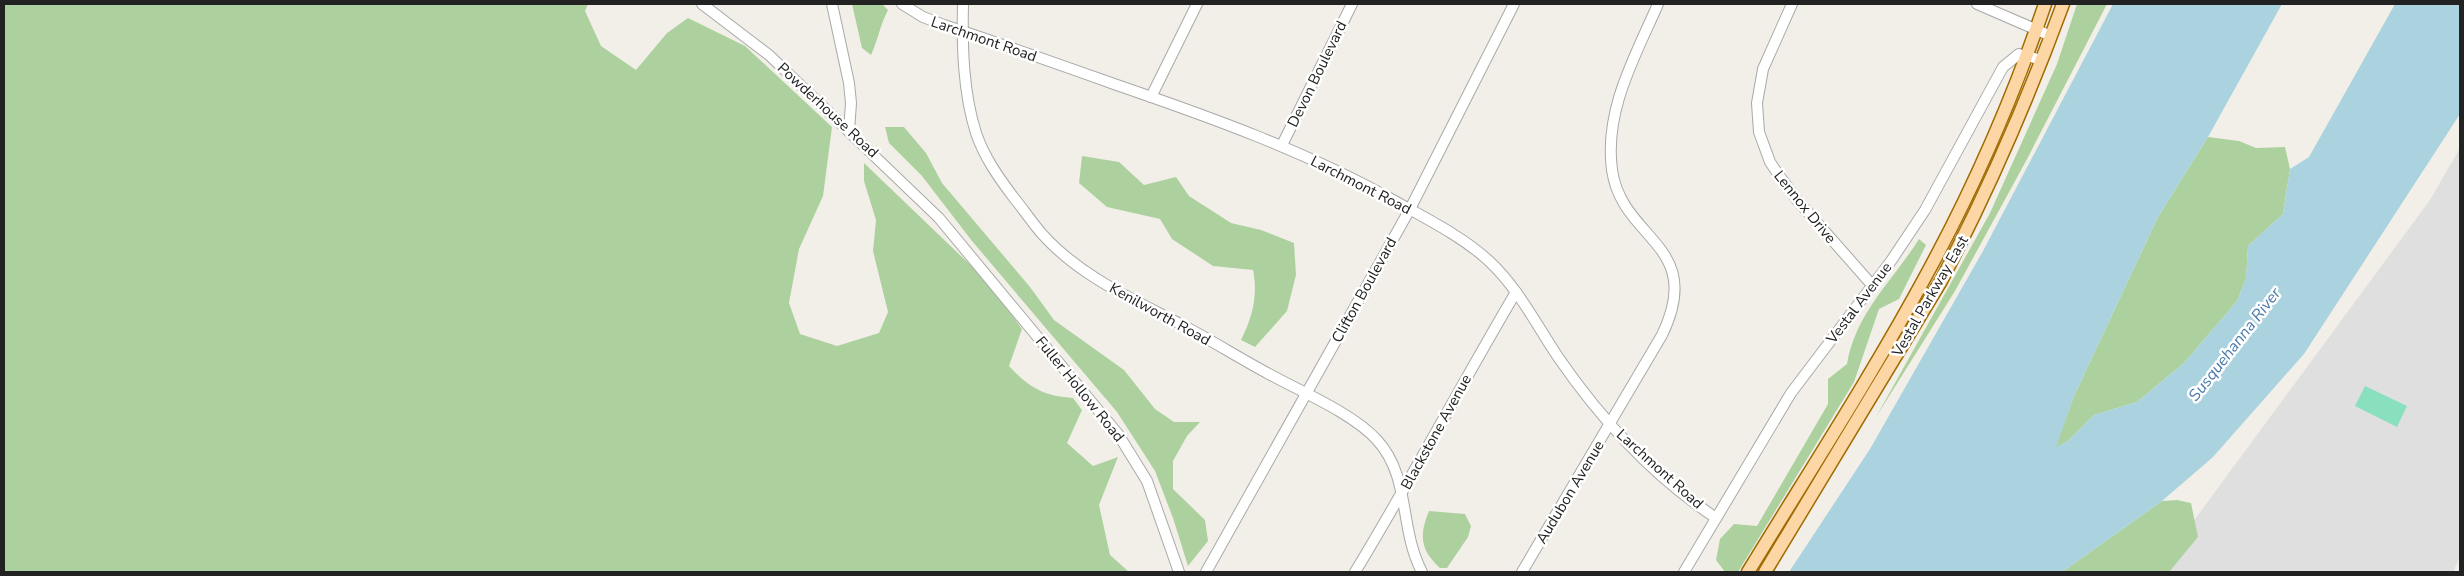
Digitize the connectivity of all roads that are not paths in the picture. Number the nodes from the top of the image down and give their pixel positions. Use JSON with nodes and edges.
{"nodes":[{"id":1,"x":702,"y":4,"type":"edge"},
{"id":2,"x":832,"y":4,"type":"edge"},
{"id":3,"x":902,"y":4,"type":"edge"},
{"id":4,"x":963,"y":4,"type":"edge"},
{"id":5,"x":1197,"y":4,"type":"edge"},
{"id":6,"x":1352,"y":4,"type":"edge"},
{"id":7,"x":1514,"y":4,"type":"edge"},
{"id":8,"x":1658,"y":4,"type":"edge"},
{"id":9,"x":1792,"y":4,"type":"edge"},
{"id":10,"x":1977,"y":4,"type":"edge"},
{"id":11,"x":2045,"y":4,"type":"edge"},
{"id":12,"x":2063,"y":4,"type":"edge"},
{"id":13,"x":2036,"y":30,"type":"junction"},
{"id":14,"x":962,"y":32,"type":"junction"},
{"id":15,"x":2052,"y":36,"type":"junction"},
{"id":16,"x":2027,"y":55,"type":"junction"},
{"id":17,"x":2042,"y":60,"type":"junction"},
{"id":18,"x":1151,"y":97,"type":"junction"},
{"id":19,"x":849,"y":130,"type":"junction"},
{"id":20,"x":1282,"y":145,"type":"junction"},
{"id":21,"x":1410,"y":209,"type":"junction"},
{"id":22,"x":946,"y":226,"type":"joint"},
{"id":23,"x":1872,"y":286,"type":"junction"},
{"id":24,"x":1516,"y":292,"type":"junction"},
{"id":25,"x":1306,"y":394,"type":"junction"},
{"id":26,"x":1610,"y":424,"type":"junction"},
{"id":27,"x":1402,"y":493,"type":"junction"},
{"id":28,"x":1716,"y":518,"type":"junction"},
{"id":29,"x":1179,"y":572,"type":"edge"},
{"id":30,"x":1206,"y":572,"type":"edge"},
{"id":31,"x":1355,"y":572,"type":"edge"},
{"id":32,"x":1422,"y":572,"type":"edge"},
{"id":33,"x":1522,"y":572,"type":"edge"},
{"id":34,"x":1684,"y":572,"type":"edge"},
{"id":35,"x":1748,"y":572,"type":"edge"},
{"id":36,"x":1765,"y":572,"type":"edge"}],
"edges":[{"from":1,"to":19,"type":"street","name":"Powderhouse Road"},
{"from":2,"to":19,"type":"street"},
{"from":3,"to":14,"type":"street","name":"Larchmont Road"},
{"from":4,"to":14,"type":"street","name":"Kenilworth Road"},
{"from":5,"to":18,"type":"street"},
{"from":6,"to":20,"type":"street","name":"Devon Boulevard"},
{"from":7,"to":21,"type":"street","name":"Clifton Boulevard"},
{"from":8,"to":26,"type":"street","name":"Audubon Avenue"},
{"from":9,"to":23,"type":"street","name":"Lennox Drive"},
{"from":10,"to":13,"type":"street"},
{"from":11,"to":13,"type":"main road","name":"Vestal Parkway East"},
{"from":12,"to":15,"type":"main road","name":"Vestal Parkway East"},
{"from":13,"to":15,"type":"street"},
{"from":13,"to":16,"type":"main road","name":"Vestal Parkway East"},
{"from":14,"to":18,"type":"street","name":"Larchmont Road"},
{"from":14,"to":25,"type":"street","name":"Kenilworth Road"},
{"from":15,"to":17,"type":"main road","name":"Vestal Parkway East"},
{"from":16,"to":17,"type":"street"},
{"from":16,"to":23,"type":"street","name":"Vestal Avenue"},
{"from":16,"to":35,"type":"main road","name":"Vestal Parkway East"},
{"from":17,"to":36,"type":"main road","name":"Vestal Parkway East"},
{"from":18,"to":20,"type":"street","name":"Larchmont Road"},
{"from":19,"to":22,"type":"street","name":"Powderhouse Road"},
{"from":20,"to":21,"type":"street","name":"Larchmont Road"},
{"from":21,"to":24,"type":"street","name":"Larchmont Road"},
{"from":21,"to":25,"type":"street","name":"Clifton Boulevard"},
{"from":22,"to":29,"type":"street","name":"Fuller Hollow Road"},
{"from":23,"to":28,"type":"street","name":"Vestal Avenue"},
{"from":24,"to":26,"type":"street","name":"Larchmont Road"},
{"from":24,"to":27,"type":"street","name":"Blackstone Avenue"},
{"from":25,"to":27,"type":"street","name":"Kenilworth Road"},
{"from":25,"to":30,"type":"street","name":"Clifton Boulevard"},
{"from":26,"to":28,"type":"street","name":"Larchmont Road"},
{"from":26,"to":33,"type":"street","name":"Audubon Avenue"},
{"from":27,"to":31,"type":"street","name":"Blackstone Avenue"},
{"from":27,"to":32,"type":"street","name":"Kenilworth Road"},
{"from":28,"to":34,"type":"street","name":"Vestal Avenue"}]}
